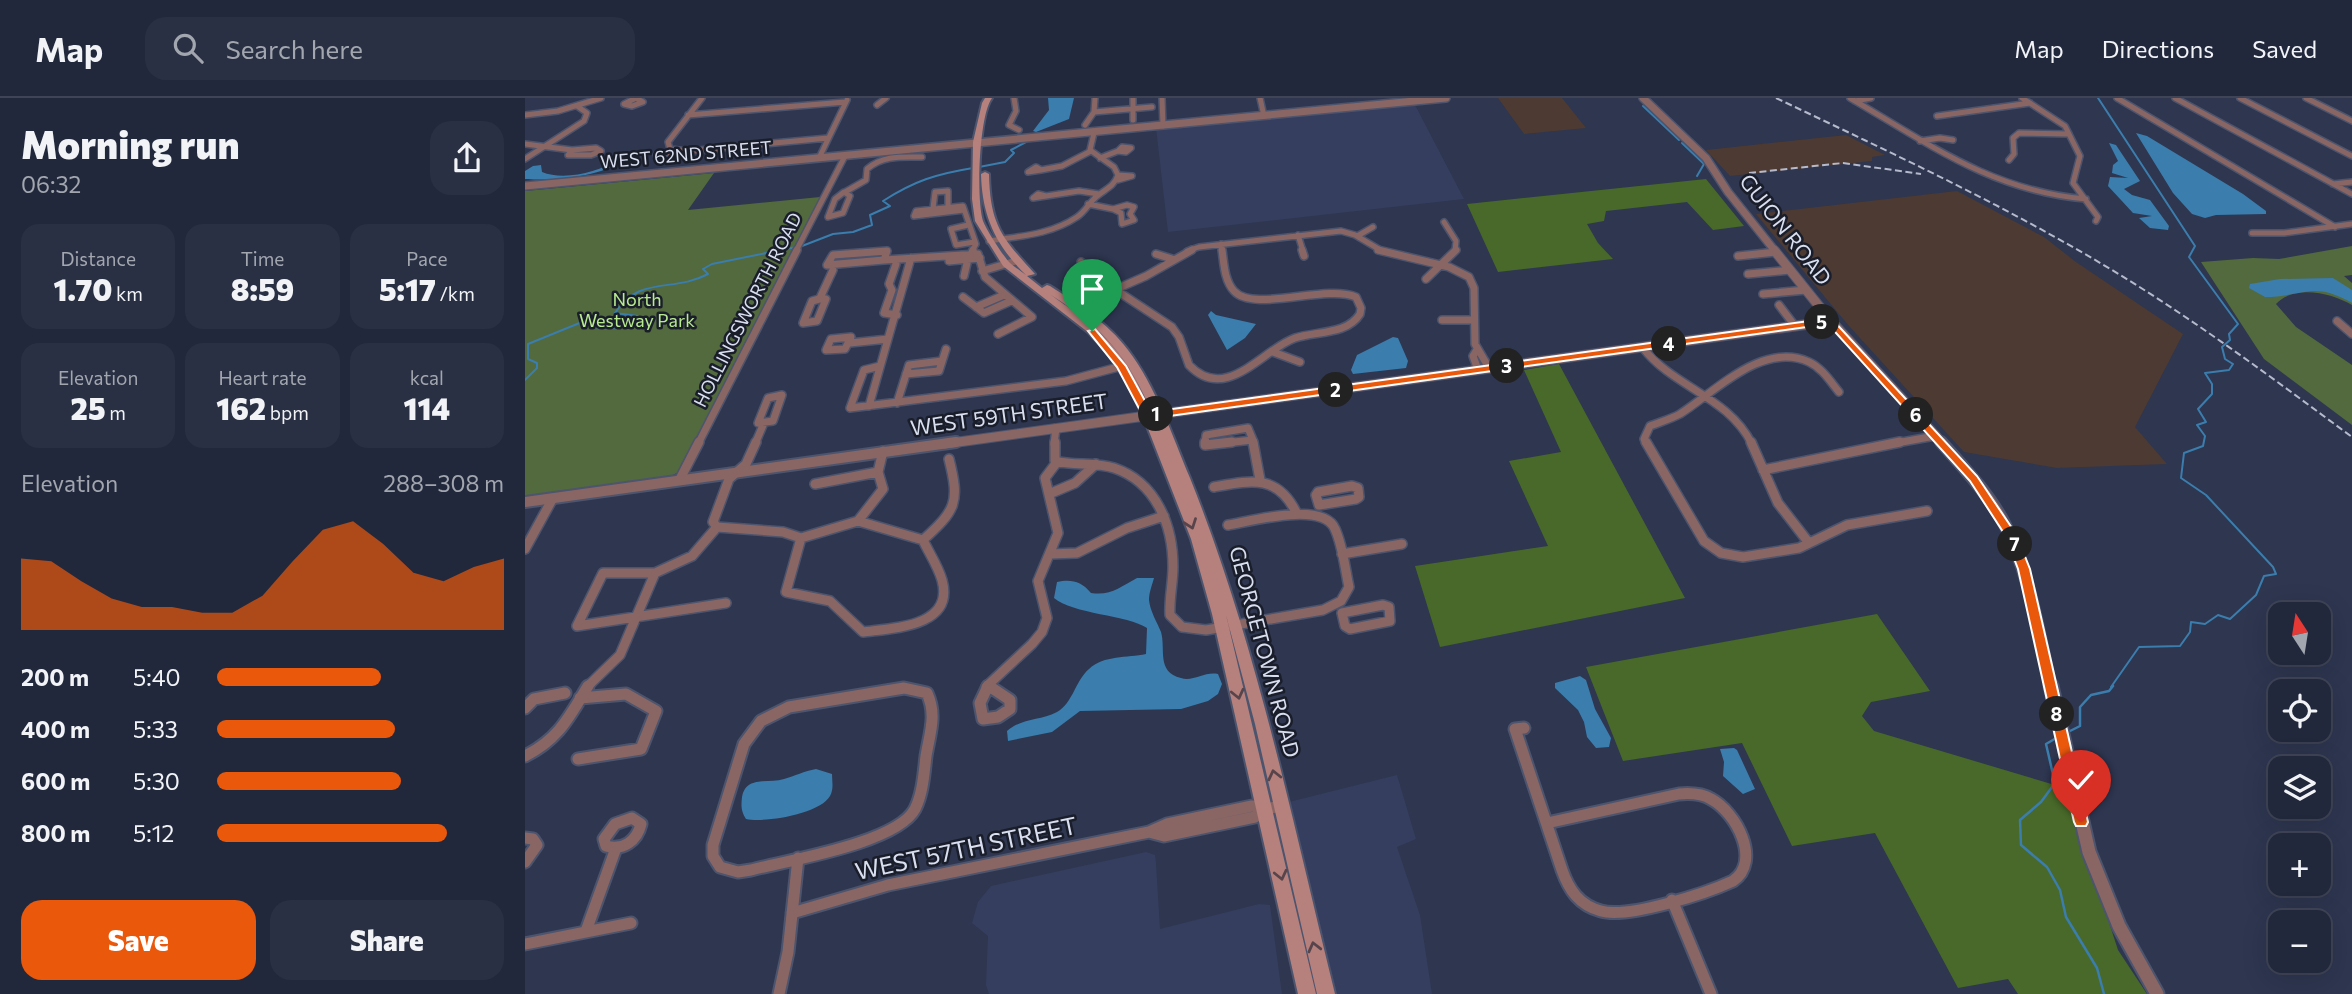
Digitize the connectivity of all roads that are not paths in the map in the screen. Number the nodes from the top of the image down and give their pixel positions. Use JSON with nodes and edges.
{"nodes":[{"id":1,"x":601,"y":98,"type":"edge"},
{"id":2,"x":702,"y":98,"type":"edge"},
{"id":3,"x":886,"y":98,"type":"edge"},
{"id":4,"x":1014,"y":98,"type":"edge"},
{"id":5,"x":1095,"y":98,"type":"edge"},
{"id":6,"x":1133,"y":98,"type":"edge"},
{"id":7,"x":1162,"y":98,"type":"edge"},
{"id":8,"x":1260,"y":98,"type":"edge"},
{"id":9,"x":1445,"y":98,"type":"edge"},
{"id":10,"x":1643,"y":98,"type":"edge"},
{"id":11,"x":1871,"y":98,"type":"edge"},
{"id":12,"x":2022,"y":98,"type":"edge"},
{"id":13,"x":2117,"y":98,"type":"edge"},
{"id":14,"x":2175,"y":98,"type":"edge"},
{"id":15,"x":2240,"y":98,"type":"edge"},
{"id":16,"x":2306,"y":98,"type":"edge"},
{"id":17,"x":1344,"y":99,"type":"edge"},
{"id":18,"x":1852,"y":99,"type":"edge"},
{"id":19,"x":847,"y":100,"type":"edge"},
{"id":20,"x":989,"y":100,"type":"edge"},
{"id":21,"x":2030,"y":103,"type":"junction"},
{"id":22,"x":877,"y":105,"type":"dead end"},
{"id":23,"x":576,"y":106,"type":"junction"},
{"id":24,"x":1152,"y":107,"type":"dead end"},
{"id":25,"x":1133,"y":108,"type":"junction"},
{"id":26,"x":1348,"y":108,"type":"junction"},
{"id":27,"x":1094,"y":112,"type":"junction"},
{"id":28,"x":525,"y":115,"type":"edge"},
{"id":29,"x":688,"y":115,"type":"junction"},
{"id":30,"x":1263,"y":116,"type":"junction"},
{"id":31,"x":1937,"y":116,"type":"dead end"},
{"id":32,"x":1133,"y":120,"type":"dead end"},
{"id":33,"x":2352,"y":121,"type":"edge"},
{"id":34,"x":1085,"y":125,"type":"dead end"},
{"id":35,"x":1163,"y":126,"type":"junction"},
{"id":36,"x":1094,"y":133,"type":"junction"},
{"id":37,"x":1083,"y":134,"type":"junction"},
{"id":38,"x":2069,"y":134,"type":"junction"},
{"id":39,"x":1021,"y":136,"type":"junction"},
{"id":40,"x":828,"y":138,"type":"junction"},
{"id":41,"x":1953,"y":140,"type":"dead end"},
{"id":42,"x":1920,"y":141,"type":"junction"},
{"id":43,"x":981,"y":143,"type":"junction"},
{"id":44,"x":525,"y":144,"type":"edge"},
{"id":45,"x":542,"y":147,"type":"junction"},
{"id":46,"x":672,"y":149,"type":"junction"},
{"id":47,"x":572,"y":150,"type":"junction"},
{"id":48,"x":1091,"y":151,"type":"junction"},
{"id":49,"x":1118,"y":151,"type":"dead end"},
{"id":50,"x":896,"y":153,"type":"junction"},
{"id":51,"x":847,"y":155,"type":"junction"},
{"id":52,"x":2352,"y":156,"type":"edge"},
{"id":53,"x":922,"y":157,"type":"dead end"},
{"id":54,"x":819,"y":158,"type":"junction"},
{"id":55,"x":1100,"y":158,"type":"junction"},
{"id":56,"x":525,"y":159,"type":"edge"},
{"id":57,"x":2010,"y":160,"type":"dead end"},
{"id":58,"x":1041,"y":170,"type":"dead end"},
{"id":59,"x":2352,"y":182,"type":"edge"},
{"id":60,"x":2333,"y":184,"type":"junction"},
{"id":61,"x":525,"y":186,"type":"edge"},
{"id":62,"x":845,"y":192,"type":"junction"},
{"id":63,"x":1099,"y":194,"type":"junction"},
{"id":64,"x":2352,"y":194,"type":"edge"},
{"id":65,"x":1046,"y":196,"type":"dead end"},
{"id":66,"x":2086,"y":200,"type":"junction"},
{"id":67,"x":1088,"y":204,"type":"junction"},
{"id":68,"x":948,"y":206,"type":"junction"},
{"id":69,"x":933,"y":208,"type":"junction"},
{"id":70,"x":1113,"y":209,"type":"dead end"},
{"id":71,"x":964,"y":210,"type":"junction"},
{"id":72,"x":2096,"y":221,"type":"dead end"},
{"id":73,"x":1444,"y":222,"type":"dead end"},
{"id":74,"x":968,"y":225,"type":"junction"},
{"id":75,"x":2352,"y":225,"type":"edge"},
{"id":76,"x":1373,"y":227,"type":"dead end"},
{"id":77,"x":2335,"y":227,"type":"junction"},
{"id":78,"x":2252,"y":233,"type":"dead end"},
{"id":79,"x":1299,"y":235,"type":"junction"},
{"id":80,"x":1359,"y":235,"type":"junction"},
{"id":81,"x":994,"y":240,"type":"junction"},
{"id":82,"x":974,"y":242,"type":"junction"},
{"id":83,"x":1221,"y":244,"type":"junction"},
{"id":84,"x":1776,"y":252,"type":"junction"},
{"id":85,"x":1156,"y":254,"type":"dead end"},
{"id":86,"x":970,"y":256,"type":"junction"},
{"id":87,"x":1304,"y":256,"type":"dead end"},
{"id":88,"x":1738,"y":256,"type":"dead end"},
{"id":89,"x":884,"y":260,"type":"junction"},
{"id":90,"x":910,"y":260,"type":"junction"},
{"id":91,"x":1173,"y":260,"type":"junction"},
{"id":92,"x":949,"y":261,"type":"dead end"},
{"id":93,"x":1011,"y":262,"type":"junction"},
{"id":94,"x":1081,"y":262,"type":"dead end"},
{"id":95,"x":896,"y":264,"type":"junction"},
{"id":96,"x":1441,"y":266,"type":"junction"},
{"id":97,"x":833,"y":270,"type":"junction"},
{"id":98,"x":1790,"y":270,"type":"junction"},
{"id":99,"x":821,"y":271,"type":"dead end"},
{"id":100,"x":982,"y":271,"type":"junction"},
{"id":101,"x":1748,"y":274,"type":"dead end"},
{"id":102,"x":964,"y":276,"type":"dead end"},
{"id":103,"x":1426,"y":279,"type":"dead end"},
{"id":104,"x":1114,"y":290,"type":"junction"},
{"id":105,"x":1806,"y":290,"type":"junction"},
{"id":106,"x":1763,"y":294,"type":"dead end"},
{"id":107,"x":1004,"y":295,"type":"junction"},
{"id":108,"x":963,"y":297,"type":"dead end"},
{"id":109,"x":820,"y":298,"type":"dead end"},
{"id":110,"x":1011,"y":301,"type":"junction"},
{"id":111,"x":1779,"y":305,"type":"dead end"},
{"id":112,"x":976,"y":307,"type":"junction"},
{"id":113,"x":1071,"y":309,"type":"junction"},
{"id":114,"x":897,"y":315,"type":"junction"},
{"id":115,"x":1442,"y":320,"type":"dead end"},
{"id":116,"x":1474,"y":320,"type":"junction"},
{"id":117,"x":1831,"y":321,"type":"junction"},
{"id":118,"x":2337,"y":321,"type":"dead end"},
{"id":119,"x":1795,"y":326,"type":"junction"},
{"id":120,"x":998,"y":334,"type":"dead end"},
{"id":121,"x":2352,"y":334,"type":"edge"},
{"id":122,"x":888,"y":339,"type":"junction"},
{"id":123,"x":850,"y":343,"type":"dead end"},
{"id":124,"x":1643,"y":348,"type":"junction"},
{"id":125,"x":946,"y":349,"type":"dead end"},
{"id":126,"x":1476,"y":351,"type":"junction"},
{"id":127,"x":1273,"y":352,"type":"junction"},
{"id":128,"x":1805,"y":360,"type":"joint"},
{"id":129,"x":1300,"y":362,"type":"dead end"},
{"id":130,"x":1127,"y":364,"type":"junction"},
{"id":131,"x":880,"y":366,"type":"junction"},
{"id":132,"x":1489,"y":368,"type":"junction"},
{"id":133,"x":1478,"y":370,"type":"junction"},
{"id":134,"x":1839,"y":392,"type":"dead end"},
{"id":135,"x":1707,"y":394,"type":"junction"},
{"id":136,"x":897,"y":403,"type":"junction"},
{"id":137,"x":869,"y":406,"type":"junction"},
{"id":138,"x":1153,"y":415,"type":"junction"},
{"id":139,"x":764,"y":423,"type":"dead end"},
{"id":140,"x":1056,"y":428,"type":"junction"},
{"id":141,"x":1935,"y":436,"type":"junction"},
{"id":142,"x":1253,"y":440,"type":"junction"},
{"id":143,"x":883,"y":452,"type":"junction"},
{"id":144,"x":949,"y":459,"type":"dead end"},
{"id":145,"x":1057,"y":462,"type":"junction"},
{"id":146,"x":1096,"y":464,"type":"junction"},
{"id":147,"x":1763,"y":470,"type":"junction"},
{"id":148,"x":738,"y":471,"type":"junction"},
{"id":149,"x":878,"y":471,"type":"junction"},
{"id":150,"x":680,"y":480,"type":"junction"},
{"id":151,"x":1259,"y":480,"type":"junction"},
{"id":152,"x":815,"y":484,"type":"dead end"},
{"id":153,"x":1215,"y":487,"type":"dead end"},
{"id":154,"x":1049,"y":494,"type":"junction"},
{"id":155,"x":553,"y":498,"type":"junction"},
{"id":156,"x":525,"y":502,"type":"edge"},
{"id":157,"x":1317,"y":510,"type":"junction"},
{"id":158,"x":1927,"y":511,"type":"dead end"},
{"id":159,"x":1297,"y":514,"type":"junction"},
{"id":160,"x":1164,"y":516,"type":"junction"},
{"id":161,"x":858,"y":521,"type":"junction"},
{"id":162,"x":1228,"y":525,"type":"dead end"},
{"id":163,"x":717,"y":527,"type":"junction"},
{"id":164,"x":801,"y":538,"type":"junction"},
{"id":165,"x":923,"y":540,"type":"junction"},
{"id":166,"x":1402,"y":544,"type":"dead end"},
{"id":167,"x":1809,"y":544,"type":"junction"},
{"id":168,"x":525,"y":549,"type":"edge"},
{"id":169,"x":1050,"y":554,"type":"junction"},
{"id":170,"x":1342,"y":554,"type":"junction"},
{"id":171,"x":655,"y":573,"type":"junction"},
{"id":172,"x":726,"y":603,"type":"dead end"},
{"id":173,"x":1338,"y":609,"type":"junction"},
{"id":174,"x":637,"y":616,"type":"junction"},
{"id":175,"x":1230,"y":626,"type":"junction"},
{"id":176,"x":988,"y":685,"type":"dead end"},
{"id":177,"x":565,"y":694,"type":"dead end"},
{"id":178,"x":580,"y":698,"type":"junction"},
{"id":179,"x":525,"y":708,"type":"edge"},
{"id":180,"x":1524,"y":728,"type":"dead end"},
{"id":181,"x":525,"y":756,"type":"edge"},
{"id":182,"x":578,"y":759,"type":"dead end"},
{"id":183,"x":1273,"y":807,"type":"junction"},
{"id":184,"x":1547,"y":822,"type":"junction"},
{"id":185,"x":525,"y":838,"type":"edge"},
{"id":186,"x":617,"y":848,"type":"dead end"},
{"id":187,"x":798,"y":858,"type":"junction"},
{"id":188,"x":525,"y":862,"type":"edge"},
{"id":189,"x":1672,"y":900,"type":"junction"},
{"id":190,"x":792,"y":913,"type":"junction"},
{"id":191,"x":631,"y":922,"type":"dead end"},
{"id":192,"x":586,"y":931,"type":"junction"},
{"id":193,"x":525,"y":944,"type":"edge"},
{"id":194,"x":779,"y":994,"type":"edge"},
{"id":195,"x":1307,"y":994,"type":"edge"},
{"id":196,"x":1326,"y":994,"type":"edge"},
{"id":197,"x":1711,"y":994,"type":"edge"},
{"id":198,"x":2157,"y":994,"type":"edge"}],
"edges":[{"from":1,"to":23,"type":"street"},
{"from":2,"to":29,"type":"street"},
{"from":3,"to":22,"type":"street"},
{"from":4,"to":39,"type":"street"},
{"from":5,"to":27,"type":"street"},
{"from":6,"to":25,"type":"street"},
{"from":7,"to":35,"type":"street"},
{"from":8,"to":30,"type":"street"},
{"from":9,"to":26,"type":"street","name":"WEST 62ND STREET"},
{"from":10,"to":84,"type":"street","name":"GUION ROAD"},
{"from":11,"to":18,"type":"street"},
{"from":12,"to":21,"type":"street"},
{"from":13,"to":77,"type":"street"},
{"from":14,"to":60,"type":"street"},
{"from":15,"to":52,"type":"street"},
{"from":16,"to":33,"type":"street"},
{"from":17,"to":26,"type":"street"},
{"from":18,"to":42,"type":"street"},
{"from":19,"to":29,"type":"street"},
{"from":19,"to":40,"type":"street"},
{"from":20,"to":43,"type":"main road","name":"GEORGETOWN ROAD"},
{"from":21,"to":31,"type":"street"},
{"from":21,"to":38,"type":"street"},
{"from":23,"to":28,"type":"street"},
{"from":23,"to":45,"type":"street"},
{"from":24,"to":25,"type":"street"},
{"from":25,"to":27,"type":"street"},
{"from":25,"to":32,"type":"street"},
{"from":26,"to":30,"type":"street","name":"WEST 62ND STREET"},
{"from":27,"to":34,"type":"street"},
{"from":29,"to":46,"type":"street"},
{"from":30,"to":35,"type":"street","name":"WEST 62ND STREET"},
{"from":35,"to":36,"type":"street","name":"WEST 62ND STREET"},
{"from":36,"to":37,"type":"street","name":"WEST 62ND STREET"},
{"from":36,"to":48,"type":"street"},
{"from":37,"to":39,"type":"street","name":"WEST 62ND STREET"},
{"from":37,"to":39,"type":"street","name":"WEST 62ND STREET"},
{"from":38,"to":57,"type":"street"},
{"from":38,"to":66,"type":"street"},
{"from":39,"to":43,"type":"street","name":"WEST 62ND STREET"},
{"from":40,"to":46,"type":"street"},
{"from":40,"to":54,"type":"street"},
{"from":41,"to":42,"type":"street"},
{"from":42,"to":66,"type":"street"},
{"from":43,"to":50,"type":"street","name":"WEST 62ND STREET"},
{"from":43,"to":81,"type":"main road","name":"GEORGETOWN ROAD"},
{"from":44,"to":45,"type":"street"},
{"from":45,"to":47,"type":"street"},
{"from":45,"to":56,"type":"street"},
{"from":46,"to":46,"type":"street"},
{"from":47,"to":47,"type":"street"},
{"from":48,"to":55,"type":"street"},
{"from":48,"to":58,"type":"street"},
{"from":49,"to":55,"type":"street"},
{"from":50,"to":51,"type":"street","name":"WEST 62ND STREET"},
{"from":50,"to":53,"type":"street"},
{"from":50,"to":62,"type":"street"},
{"from":51,"to":54,"type":"street","name":"WEST 62ND STREET"},
{"from":51,"to":150,"type":"street","name":"HOLLINGSWORTH ROAD"},
{"from":54,"to":61,"type":"street","name":"WEST 62ND STREET"},
{"from":55,"to":63,"type":"street"},
{"from":59,"to":60,"type":"street"},
{"from":60,"to":64,"type":"street"},
{"from":62,"to":62,"type":"street"},
{"from":63,"to":65,"type":"street"},
{"from":63,"to":67,"type":"street"},
{"from":66,"to":72,"type":"street"},
{"from":67,"to":70,"type":"street"},
{"from":67,"to":81,"type":"street"},
{"from":68,"to":69,"type":"street"},
{"from":68,"to":69,"type":"street"},
{"from":68,"to":71,"type":"street"},
{"from":69,"to":71,"type":"street"},
{"from":71,"to":74,"type":"street"},
{"from":73,"to":96,"type":"street"},
{"from":74,"to":82,"type":"street"},
{"from":74,"to":82,"type":"street"},
{"from":75,"to":77,"type":"street"},
{"from":76,"to":80,"type":"street"},
{"from":77,"to":78,"type":"street"},
{"from":79,"to":80,"type":"street"},
{"from":79,"to":83,"type":"street"},
{"from":79,"to":87,"type":"street"},
{"from":80,"to":96,"type":"street"},
{"from":81,"to":93,"type":"main road","name":"GEORGETOWN ROAD"},
{"from":82,"to":86,"type":"street"},
{"from":83,"to":91,"type":"street"},
{"from":83,"to":127,"type":"street"},
{"from":84,"to":88,"type":"street"},
{"from":84,"to":98,"type":"street","name":"GUION ROAD"},
{"from":85,"to":91,"type":"street"},
{"from":86,"to":90,"type":"street"},
{"from":86,"to":92,"type":"street"},
{"from":86,"to":100,"type":"street"},
{"from":86,"to":102,"type":"street"},
{"from":89,"to":89,"type":"street"},
{"from":89,"to":90,"type":"street"},
{"from":90,"to":95,"type":"street"},
{"from":90,"to":114,"type":"street"},
{"from":91,"to":104,"type":"street"},
{"from":93,"to":100,"type":"street"},
{"from":93,"to":113,"type":"main road","name":"GEORGETOWN ROAD"},
{"from":94,"to":104,"type":"street"},
{"from":95,"to":97,"type":"street"},
{"from":95,"to":114,"type":"street"},
{"from":96,"to":103,"type":"street"},
{"from":96,"to":116,"type":"street"},
{"from":97,"to":99,"type":"street"},
{"from":97,"to":109,"type":"street"},
{"from":98,"to":101,"type":"street"},
{"from":98,"to":105,"type":"street","name":"GUION ROAD"},
{"from":100,"to":107,"type":"street"},
{"from":104,"to":113,"type":"street"},
{"from":104,"to":127,"type":"street"},
{"from":105,"to":106,"type":"street"},
{"from":105,"to":117,"type":"street","name":"GUION ROAD"},
{"from":107,"to":110,"type":"street"},
{"from":107,"to":112,"type":"street"},
{"from":108,"to":112,"type":"street"},
{"from":110,"to":112,"type":"street"},
{"from":110,"to":120,"type":"street"},
{"from":111,"to":119,"type":"street"},
{"from":113,"to":130,"type":"main road","name":"GEORGETOWN ROAD"},
{"from":114,"to":122,"type":"street"},
{"from":115,"to":116,"type":"street"},
{"from":116,"to":126,"type":"street"},
{"from":117,"to":119,"type":"street","name":"WEST 59TH STREET"},
{"from":117,"to":141,"type":"street","name":"GUION ROAD"},
{"from":118,"to":121,"type":"street"},
{"from":119,"to":124,"type":"street","name":"WEST 59TH STREET"},
{"from":122,"to":123,"type":"street"},
{"from":122,"to":131,"type":"street"},
{"from":124,"to":132,"type":"street","name":"WEST 59TH STREET"},
{"from":124,"to":135,"type":"street"},
{"from":125,"to":136,"type":"street"},
{"from":126,"to":132,"type":"street"},
{"from":126,"to":133,"type":"street"},
{"from":127,"to":129,"type":"street"},
{"from":128,"to":134,"type":"street"},
{"from":128,"to":135,"type":"street"},
{"from":130,"to":136,"type":"street"},
{"from":130,"to":138,"type":"main road","name":"GEORGETOWN ROAD"},
{"from":131,"to":137,"type":"street"},
{"from":131,"to":137,"type":"street"},
{"from":132,"to":133,"type":"street","name":"WEST 59TH STREET"},
{"from":133,"to":138,"type":"street","name":"WEST 59TH STREET"},
{"from":135,"to":147,"type":"street"},
{"from":135,"to":167,"type":"street"},
{"from":136,"to":137,"type":"street"},
{"from":138,"to":140,"type":"street","name":"WEST 59TH STREET"},
{"from":138,"to":175,"type":"main road","name":"GEORGETOWN ROAD"},
{"from":139,"to":148,"type":"street"},
{"from":140,"to":143,"type":"street","name":"WEST 59TH STREET"},
{"from":140,"to":145,"type":"street"},
{"from":141,"to":147,"type":"street"},
{"from":141,"to":198,"type":"street","name":"GUION ROAD"},
{"from":142,"to":142,"type":"street"},
{"from":142,"to":151,"type":"street"},
{"from":143,"to":148,"type":"street","name":"WEST 59TH STREET"},
{"from":143,"to":149,"type":"street"},
{"from":144,"to":165,"type":"street"},
{"from":145,"to":146,"type":"street"},
{"from":145,"to":154,"type":"street"},
{"from":146,"to":154,"type":"street"},
{"from":146,"to":160,"type":"street"},
{"from":147,"to":167,"type":"street"},
{"from":148,"to":150,"type":"street","name":"WEST 59TH STREET"},
{"from":148,"to":163,"type":"street"},
{"from":149,"to":152,"type":"street"},
{"from":149,"to":161,"type":"street"},
{"from":150,"to":155,"type":"street","name":"WEST 59TH STREET"},
{"from":151,"to":153,"type":"street"},
{"from":151,"to":159,"type":"street"},
{"from":154,"to":169,"type":"street"},
{"from":155,"to":156,"type":"street","name":"WEST 59TH STREET"},
{"from":155,"to":168,"type":"street"},
{"from":157,"to":157,"type":"street"},
{"from":157,"to":159,"type":"street"},
{"from":157,"to":170,"type":"street"},
{"from":158,"to":167,"type":"street"},
{"from":159,"to":162,"type":"street"},
{"from":160,"to":169,"type":"street"},
{"from":160,"to":175,"type":"street"},
{"from":161,"to":164,"type":"street"},
{"from":161,"to":165,"type":"street"},
{"from":163,"to":164,"type":"street"},
{"from":163,"to":171,"type":"street"},
{"from":164,"to":165,"type":"street"},
{"from":166,"to":170,"type":"street"},
{"from":169,"to":176,"type":"street"},
{"from":170,"to":173,"type":"street"},
{"from":171,"to":174,"type":"street"},
{"from":171,"to":174,"type":"street"},
{"from":172,"to":174,"type":"street"},
{"from":173,"to":173,"type":"street"},
{"from":173,"to":175,"type":"street"},
{"from":174,"to":178,"type":"street"},
{"from":175,"to":183,"type":"main road","name":"GEORGETOWN ROAD"},
{"from":177,"to":179,"type":"street"},
{"from":178,"to":181,"type":"street"},
{"from":178,"to":182,"type":"street"},
{"from":180,"to":184,"type":"street"},
{"from":183,"to":190,"type":"street","name":"WEST 57TH STREET"},
{"from":183,"to":195,"type":"main road","name":"GEORGETOWN ROAD","one_way":true},
{"from":196,"to":183,"type":"main road","name":"GEORGETOWN ROAD","one_way":true},
{"from":184,"to":189,"type":"street"},
{"from":184,"to":189,"type":"street"},
{"from":185,"to":188,"type":"street"},
{"from":186,"to":192,"type":"street"},
{"from":187,"to":187,"type":"street"},
{"from":187,"to":190,"type":"street"},
{"from":189,"to":197,"type":"street"},
{"from":190,"to":194,"type":"street"},
{"from":191,"to":192,"type":"street"},
{"from":192,"to":193,"type":"street"}]}
